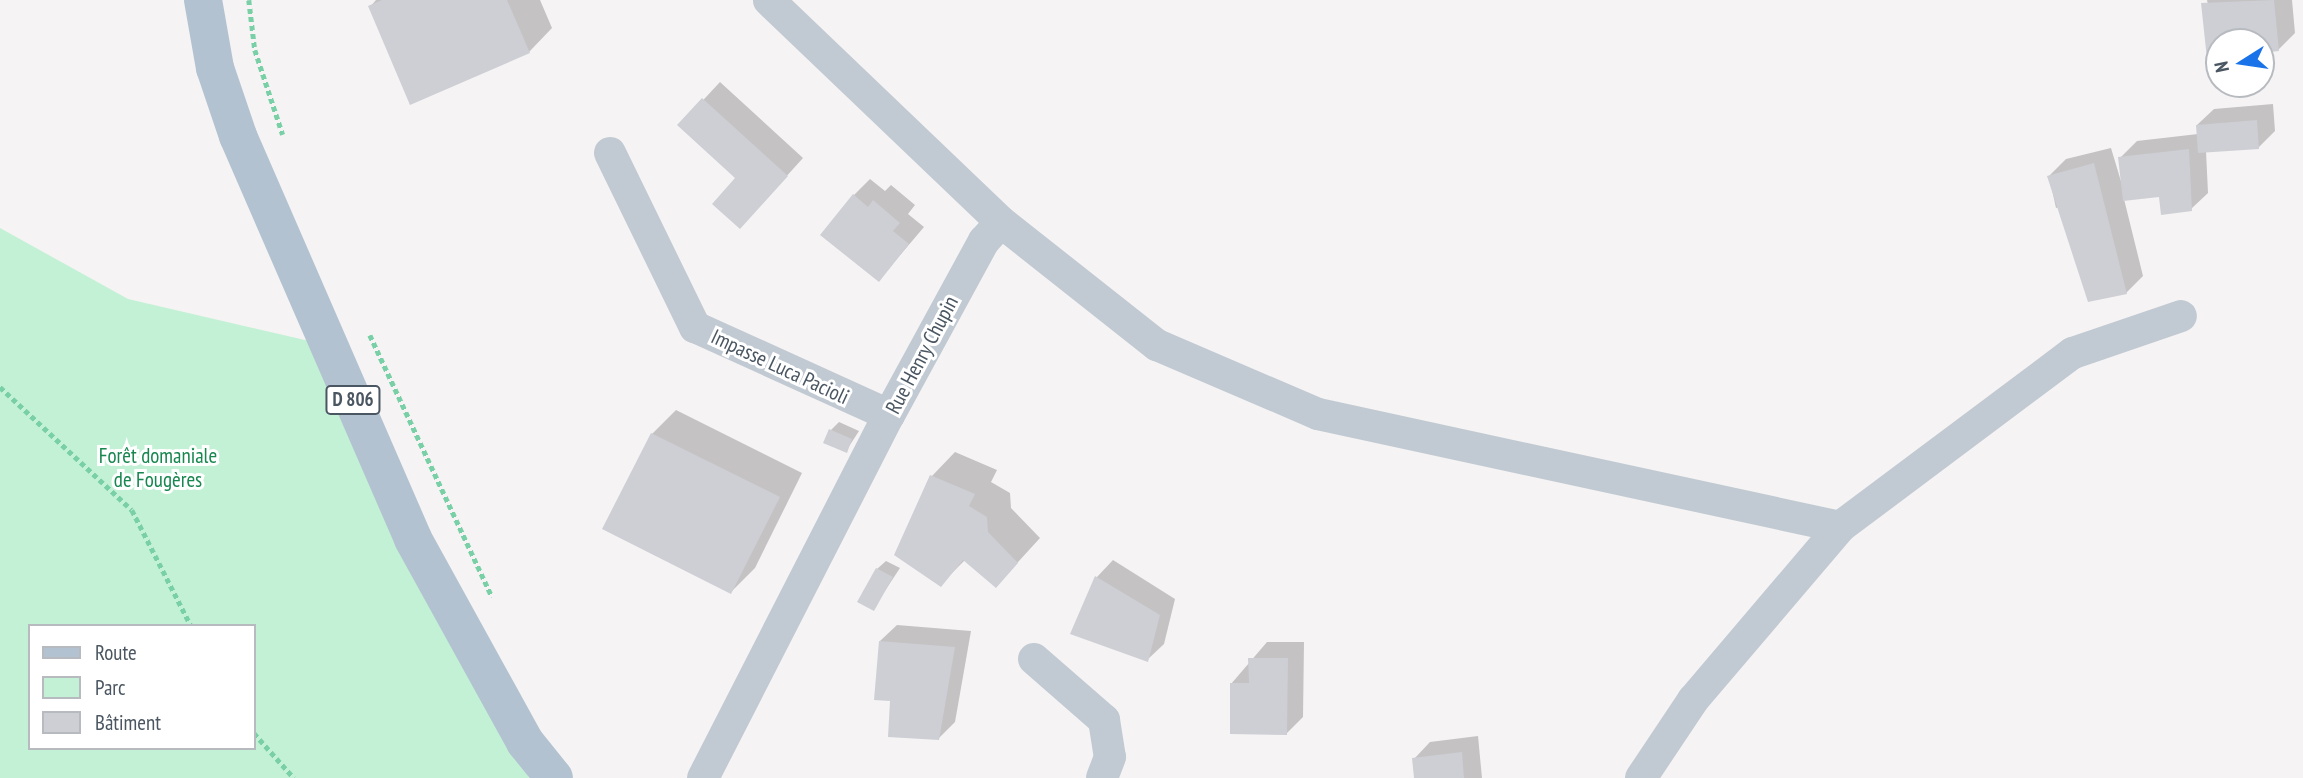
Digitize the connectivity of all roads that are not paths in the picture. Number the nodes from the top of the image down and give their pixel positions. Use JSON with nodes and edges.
{"nodes":[{"id":1,"x":203,"y":0,"type":"edge"},
{"id":2,"x":769,"y":0,"type":"edge"},
{"id":3,"x":610,"y":153,"type":"dead end"},
{"id":4,"x":1001,"y":222,"type":"junction"},
{"id":5,"x":2181,"y":316,"type":"dead end"},
{"id":6,"x":889,"y":415,"type":"junction"},
{"id":7,"x":1840,"y":527,"type":"junction"},
{"id":8,"x":1034,"y":659,"type":"dead end"},
{"id":9,"x":554,"y":778,"type":"edge"},
{"id":10,"x":703,"y":778,"type":"edge"},
{"id":11,"x":1101,"y":778,"type":"edge"},
{"id":12,"x":1641,"y":778,"type":"edge"}],
"edges":[{"from":1,"to":9,"type":"main road","number":"D 806"},
{"from":2,"to":4,"type":"street"},
{"from":3,"to":6,"type":"street","name":"Impasse Luca Pacioli"},
{"from":4,"to":6,"type":"street","name":"Rue Henry Chupin"},
{"from":4,"to":7,"type":"street"},
{"from":5,"to":7,"type":"street"},
{"from":6,"to":10,"type":"street","name":"Rue Henry Chupin"},
{"from":7,"to":12,"type":"street"},
{"from":8,"to":11,"type":"street"}]}
